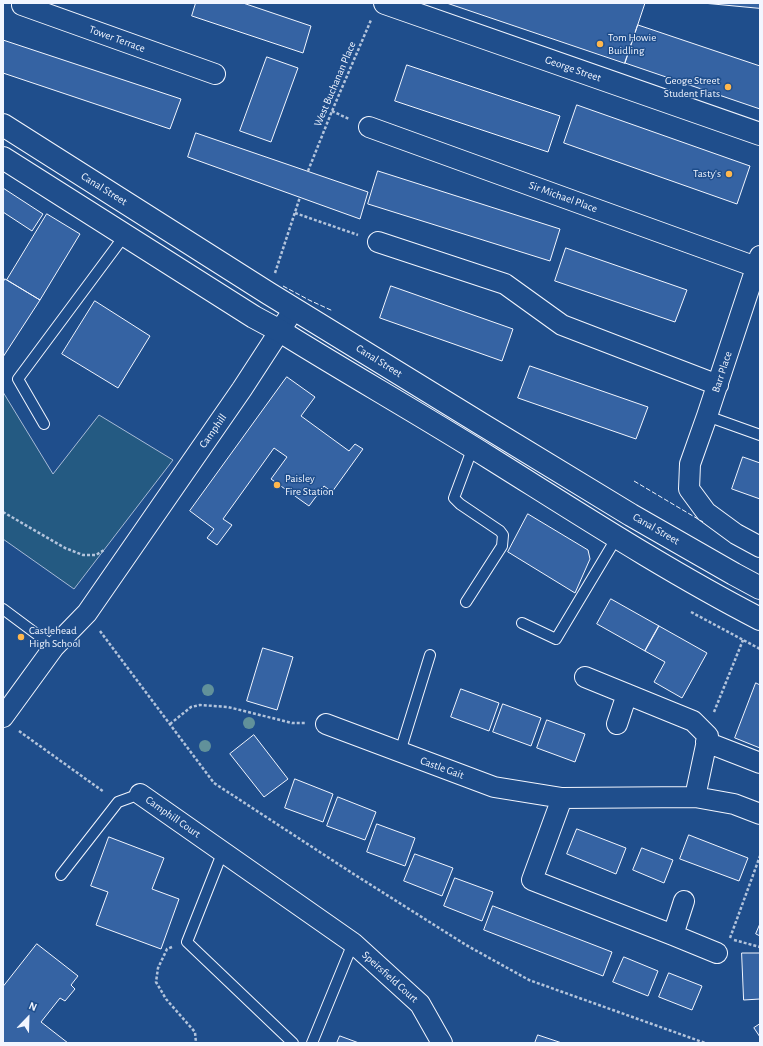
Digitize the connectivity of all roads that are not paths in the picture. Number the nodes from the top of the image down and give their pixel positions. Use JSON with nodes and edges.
{"nodes":[{"id":1,"x":22,"y":3,"type":"edge"},
{"id":2,"x":378,"y":10,"type":"edge"},
{"id":3,"x":215,"y":74,"type":"dead end"},
{"id":4,"x":3,"y":125,"type":"edge"},
{"id":5,"x":369,"y":127,"type":"dead end"},
{"id":6,"x":760,"y":134,"type":"edge"},
{"id":7,"x":3,"y":158,"type":"edge"},
{"id":8,"x":125,"y":235,"type":"junction"},
{"id":9,"x":378,"y":242,"type":"road end"},
{"id":10,"x":758,"y":261,"type":"edge"},
{"id":11,"x":294,"y":309,"type":"junction"},
{"id":12,"x":280,"y":331,"type":"junction"},
{"id":13,"x":718,"y":384,"type":"junction"},
{"id":14,"x":708,"y":416,"type":"junction"},
{"id":15,"x":44,"y":424,"type":"dead end"},
{"id":16,"x":760,"y":435,"type":"edge"},
{"id":17,"x":473,"y":447,"type":"junction"},
{"id":18,"x":617,"y":537,"type":"junction"},
{"id":19,"x":760,"y":547,"type":"edge"},
{"id":20,"x":760,"y":588,"type":"edge"},
{"id":21,"x":466,"y":602,"type":"dead end"},
{"id":22,"x":3,"y":609,"type":"edge"},
{"id":23,"x":760,"y":618,"type":"edge"},
{"id":24,"x":522,"y":623,"type":"dead end"},
{"id":25,"x":54,"y":647,"type":"junction"},
{"id":26,"x":430,"y":655,"type":"dead end"},
{"id":27,"x":585,"y":677,"type":"dead end"},
{"id":28,"x":627,"y":694,"type":"junction"},
{"id":29,"x":7,"y":718,"type":"edge"},
{"id":30,"x":326,"y":724,"type":"road end"},
{"id":31,"x":617,"y":724,"type":"dead end"},
{"id":32,"x":706,"y":738,"type":"junction"},
{"id":33,"x":400,"y":752,"type":"junction"},
{"id":34,"x":760,"y":763,"type":"edge"},
{"id":35,"x":140,"y":794,"type":"joint"},
{"id":36,"x":695,"y":797,"type":"junction"},
{"id":37,"x":562,"y":798,"type":"junction"},
{"id":38,"x":760,"y":814,"type":"edge"},
{"id":39,"x":223,"y":851,"type":"junction"},
{"id":40,"x":62,"y":875,"type":"dead end"},
{"id":41,"x":684,"y":900,"type":"dead end"},
{"id":42,"x":674,"y":935,"type":"junction"},
{"id":43,"x":353,"y":943,"type":"junction"},
{"id":44,"x":716,"y":953,"type":"dead end"},
{"id":45,"x":293,"y":1043,"type":"edge"},
{"id":46,"x":312,"y":1043,"type":"edge"},
{"id":47,"x":442,"y":1043,"type":"edge"}],
"edges":[{"from":1,"to":3,"type":"street","name":"Tower Terrace"},
{"from":2,"to":6,"type":"main road","name":"George Street"},
{"from":4,"to":11,"type":"main road","name":"Canal Street"},
{"from":5,"to":10,"type":"street","name":"Sir Michael Place"},
{"from":7,"to":8,"type":"main road"},
{"from":8,"to":12,"type":"main road"},
{"from":8,"to":15,"type":"lane"},
{"from":9,"to":13,"type":"street"},
{"from":10,"to":13,"type":"street","name":"Barr Place"},
{"from":11,"to":12,"type":"street","name":"Camphill"},
{"from":11,"to":20,"type":"main road","name":"Canal Street"},
{"from":12,"to":17,"type":"main road"},
{"from":12,"to":25,"type":"street","name":"Camphill"},
{"from":13,"to":14,"type":"street","name":"Barr Place"},
{"from":14,"to":16,"type":"lane"},
{"from":14,"to":19,"type":"street","name":"Barr Place"},
{"from":17,"to":18,"type":"main road"},
{"from":17,"to":21,"type":"lane"},
{"from":18,"to":23,"type":"main road"},
{"from":18,"to":24,"type":"lane"},
{"from":22,"to":25,"type":"lane"},
{"from":25,"to":29,"type":"street","name":"Camphill"},
{"from":26,"to":33,"type":"lane"},
{"from":27,"to":28,"type":"street"},
{"from":28,"to":31,"type":"street"},
{"from":28,"to":32,"type":"street"},
{"from":30,"to":33,"type":"street","name":"Castle Gait"},
{"from":32,"to":34,"type":"street"},
{"from":32,"to":36,"type":"street"},
{"from":33,"to":37,"type":"street","name":"Castle Gait"},
{"from":35,"to":39,"type":"street","name":"Camphill Court"},
{"from":35,"to":40,"type":"lane","name":"Camphill Court"},
{"from":36,"to":37,"type":"street","name":"Castle Gait"},
{"from":36,"to":38,"type":"street","name":"Castle Gait"},
{"from":37,"to":42,"type":"street"},
{"from":39,"to":43,"type":"street","name":"Camphill Court"},
{"from":39,"to":45,"type":"lane"},
{"from":41,"to":42,"type":"street"},
{"from":42,"to":44,"type":"street"},
{"from":43,"to":46,"type":"lane","name":"Speirsfield Court"},
{"from":43,"to":47,"type":"street","name":"Speirsfield Court"}]}
